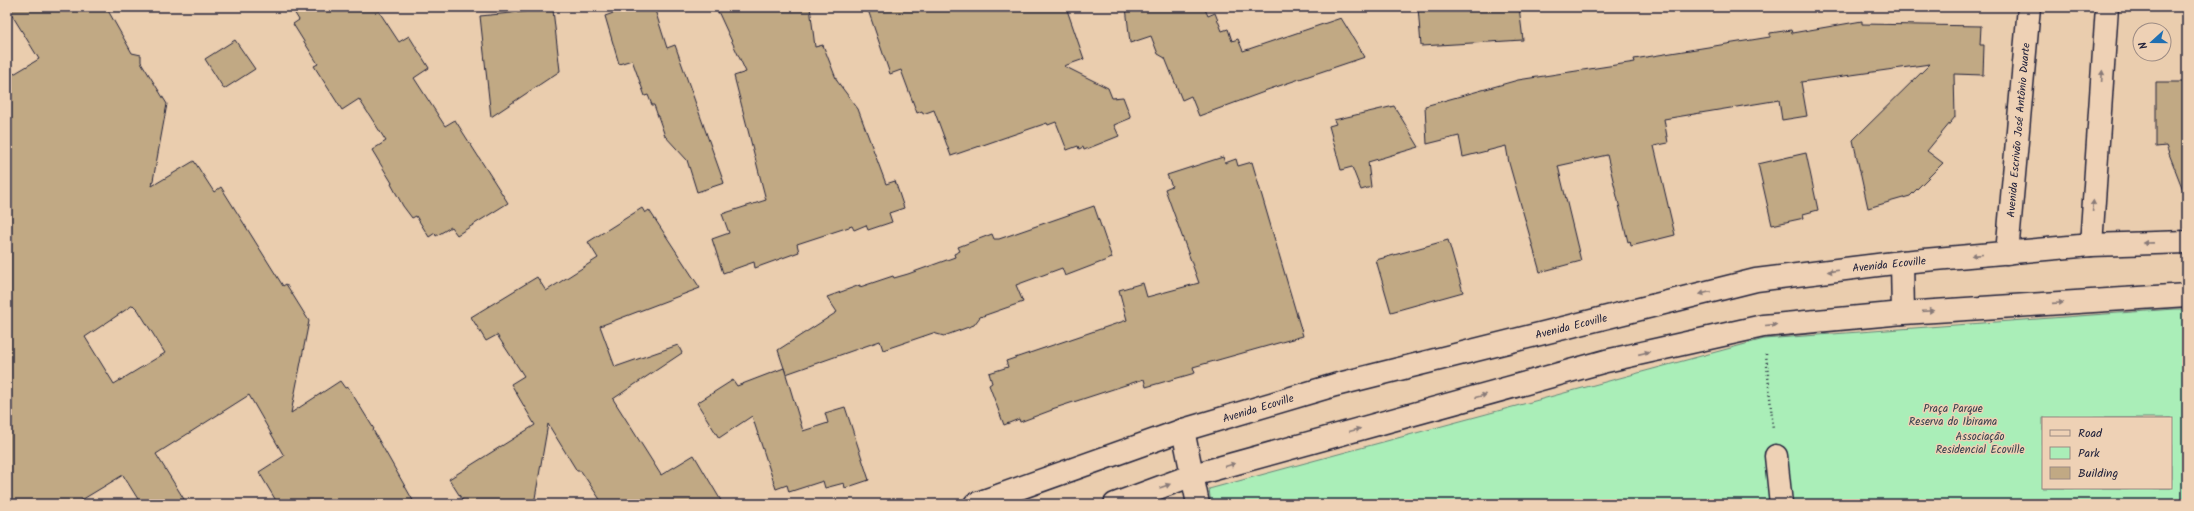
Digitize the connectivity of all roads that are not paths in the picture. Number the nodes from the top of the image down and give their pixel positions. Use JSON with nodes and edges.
{"nodes":[{"id":1,"x":2029,"y":7,"type":"edge"},
{"id":2,"x":2107,"y":7,"type":"edge"},
{"id":3,"x":2187,"y":242,"type":"edge"},
{"id":4,"x":2091,"y":245,"type":"junction"},
{"id":5,"x":2007,"y":253,"type":"junction"},
{"id":6,"x":1902,"y":262,"type":"junction"},
{"id":7,"x":2187,"y":295,"type":"edge"},
{"id":8,"x":1903,"y":313,"type":"junction"},
{"id":9,"x":1183,"y":430,"type":"junction"},
{"id":10,"x":1776,"y":456,"type":"road end"},
{"id":11,"x":1193,"y":476,"type":"junction"},
{"id":12,"x":975,"y":504,"type":"edge"},
{"id":13,"x":1115,"y":504,"type":"edge"},
{"id":14,"x":1198,"y":504,"type":"edge"},
{"id":15,"x":1780,"y":504,"type":"edge"}],
"edges":[{"from":1,"to":5,"type":"street","name":"Avenida Escrivão José Antônio Duarte"},
{"from":4,"to":2,"type":"street","one_way":true},
{"from":3,"to":4,"type":"street","name":"Avenida Ecoville","one_way":true},
{"from":4,"to":5,"type":"street","name":"Avenida Ecoville"},
{"from":5,"to":6,"type":"street","name":"Avenida Ecoville","one_way":true},
{"from":6,"to":8,"type":"street"},
{"from":6,"to":9,"type":"street","name":"Avenida Ecoville","one_way":true},
{"from":8,"to":7,"type":"street","one_way":true},
{"from":11,"to":8,"type":"street","one_way":true},
{"from":9,"to":11,"type":"street"},
{"from":9,"to":12,"type":"street","name":"Avenida Ecoville"},
{"from":10,"to":15,"type":"street"},
{"from":13,"to":11,"type":"street","one_way":true},
{"from":11,"to":14,"type":"street"}]}
